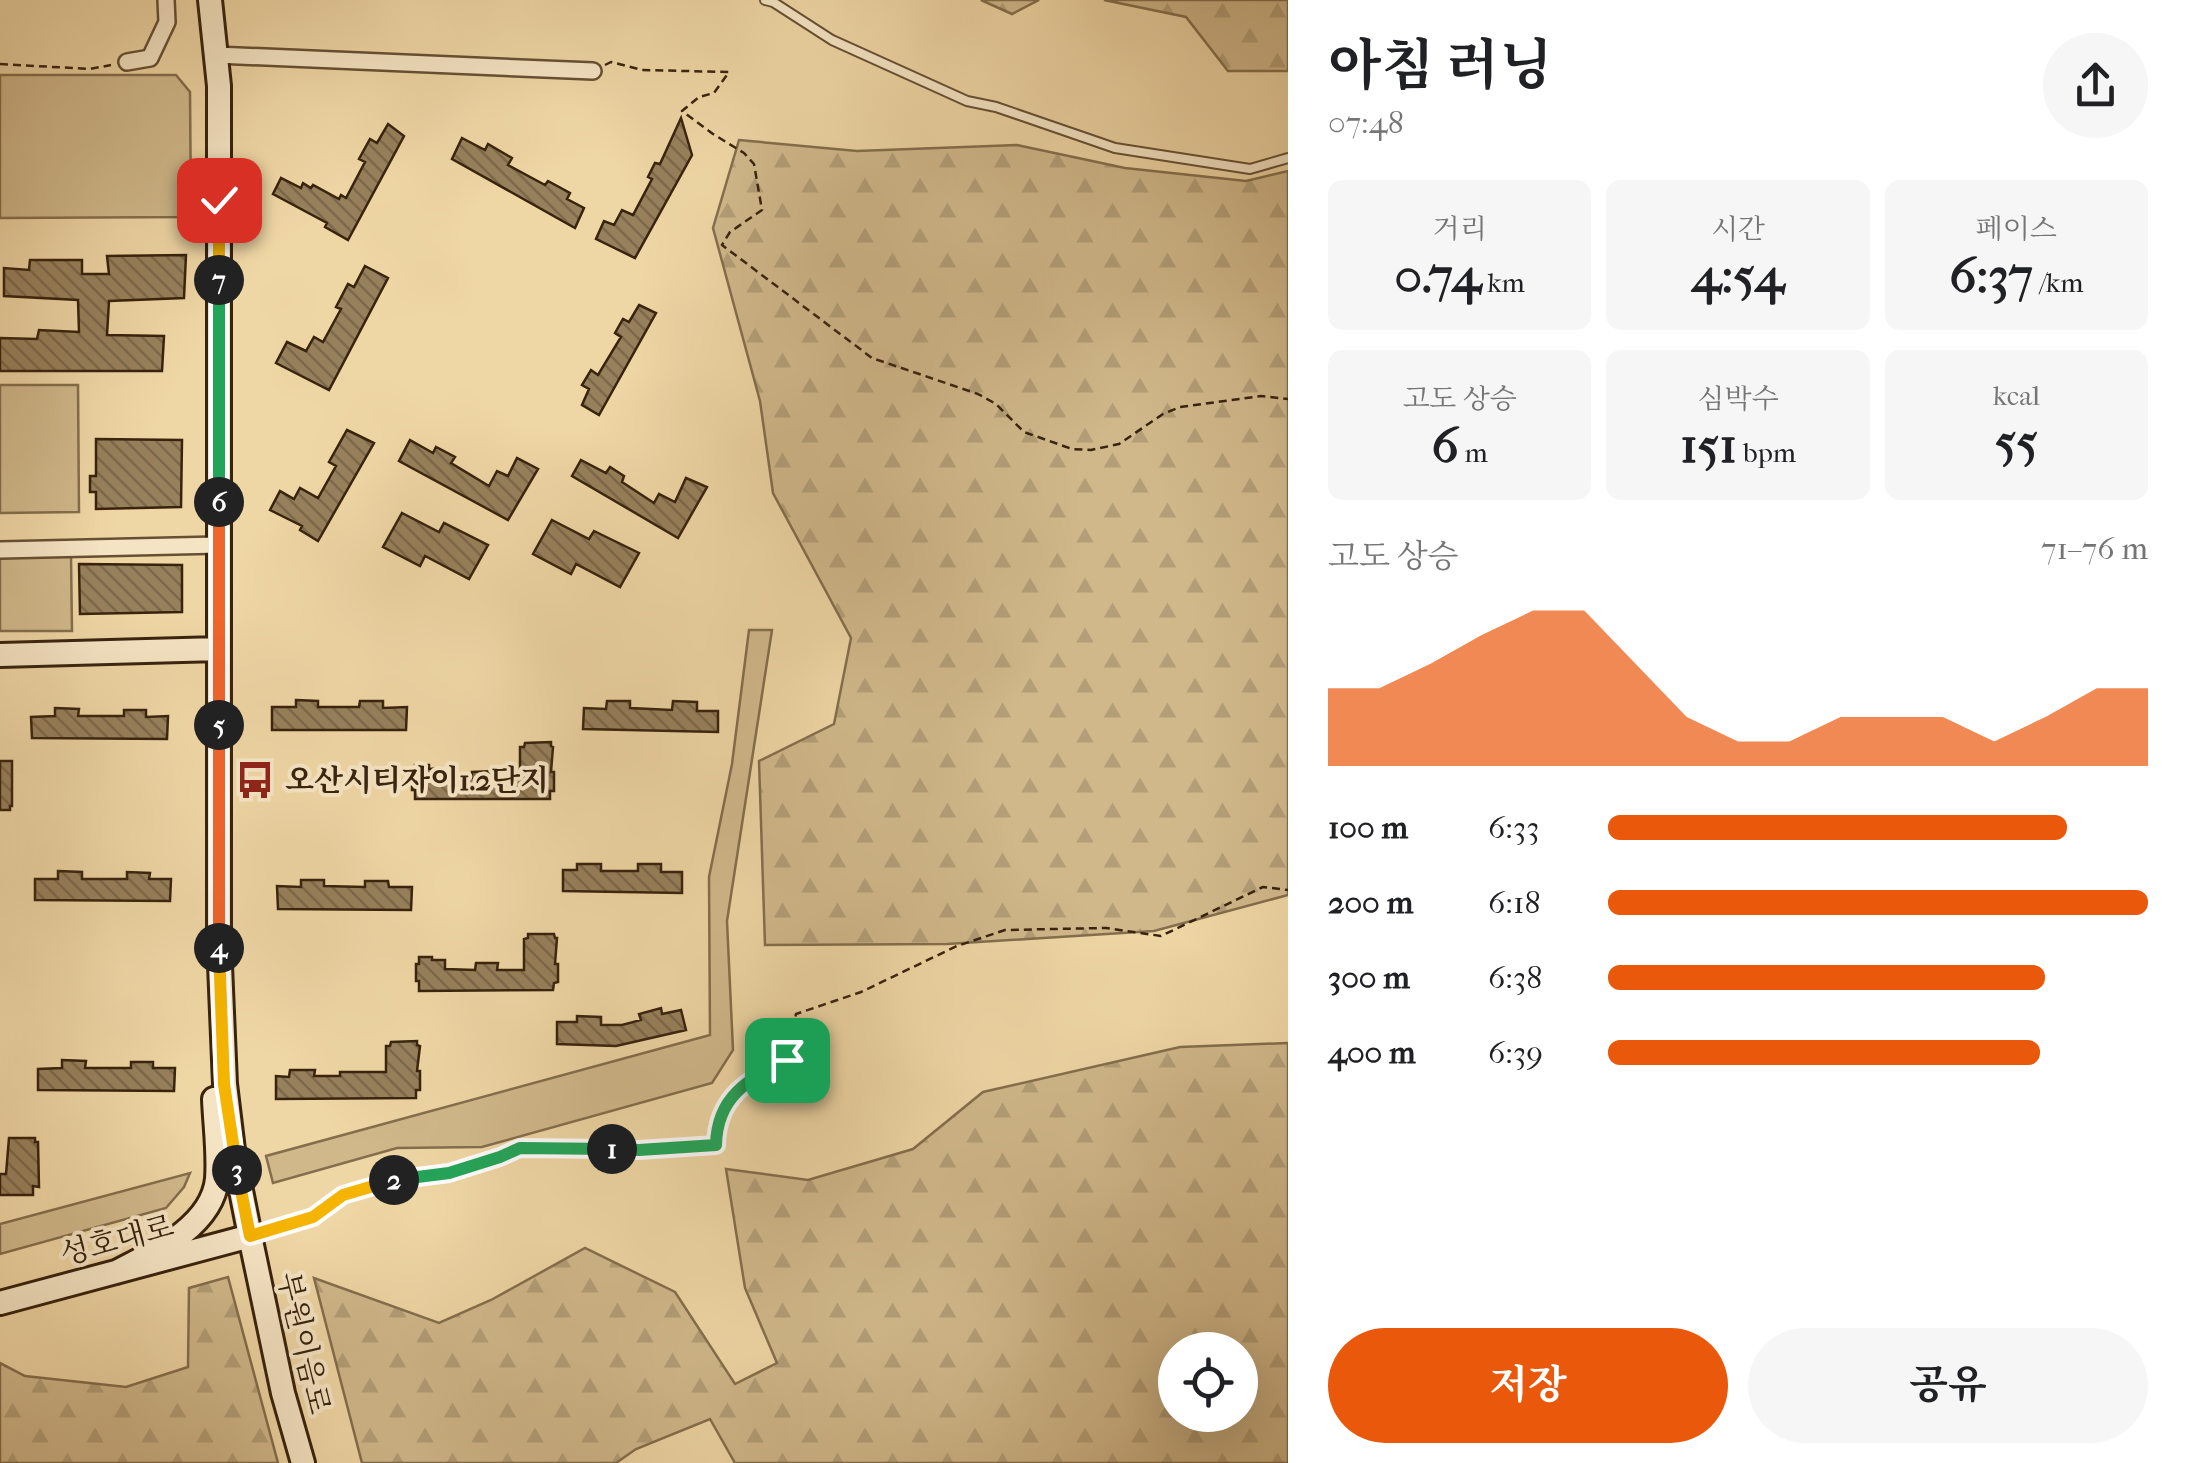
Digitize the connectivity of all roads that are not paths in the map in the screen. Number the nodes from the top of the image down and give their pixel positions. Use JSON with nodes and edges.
{"nodes":[{"id":1,"x":166,"y":0,"type":"edge"},
{"id":2,"x":210,"y":0,"type":"edge"},
{"id":3,"x":765,"y":0,"type":"edge"},
{"id":4,"x":216,"y":56,"type":"junction"},
{"id":5,"x":127,"y":62,"type":"road end"},
{"id":6,"x":592,"y":71,"type":"road end"},
{"id":7,"x":1288,"y":158,"type":"edge"},
{"id":8,"x":219,"y":545,"type":"junction"},
{"id":9,"x":0,"y":550,"type":"edge"},
{"id":10,"x":219,"y":649,"type":"junction"},
{"id":11,"x":0,"y":654,"type":"edge"},
{"id":12,"x":222,"y":1022,"type":"junction"},
{"id":13,"x":250,"y":1236,"type":"junction"},
{"id":14,"x":116,"y":1272,"type":"junction"},
{"id":15,"x":0,"y":1303,"type":"edge"},
{"id":16,"x":303,"y":1463,"type":"edge"}],
"edges":[{"from":1,"to":5,"type":"street"},
{"from":2,"to":4,"type":"street"},
{"from":3,"to":7,"type":"lane"},
{"from":4,"to":6,"type":"street"},
{"from":4,"to":8,"type":"street"},
{"from":8,"to":9,"type":"street"},
{"from":8,"to":10,"type":"street"},
{"from":10,"to":11,"type":"street"},
{"from":10,"to":12,"type":"street"},
{"from":12,"to":13,"type":"street","name":"부원이음로"},
{"from":12,"to":14,"type":"street"},
{"from":13,"to":14,"type":"street","name":"성호대로"},
{"from":13,"to":16,"type":"street","name":"부원이음로"},
{"from":14,"to":15,"type":"street","name":"성호대로"}]}
